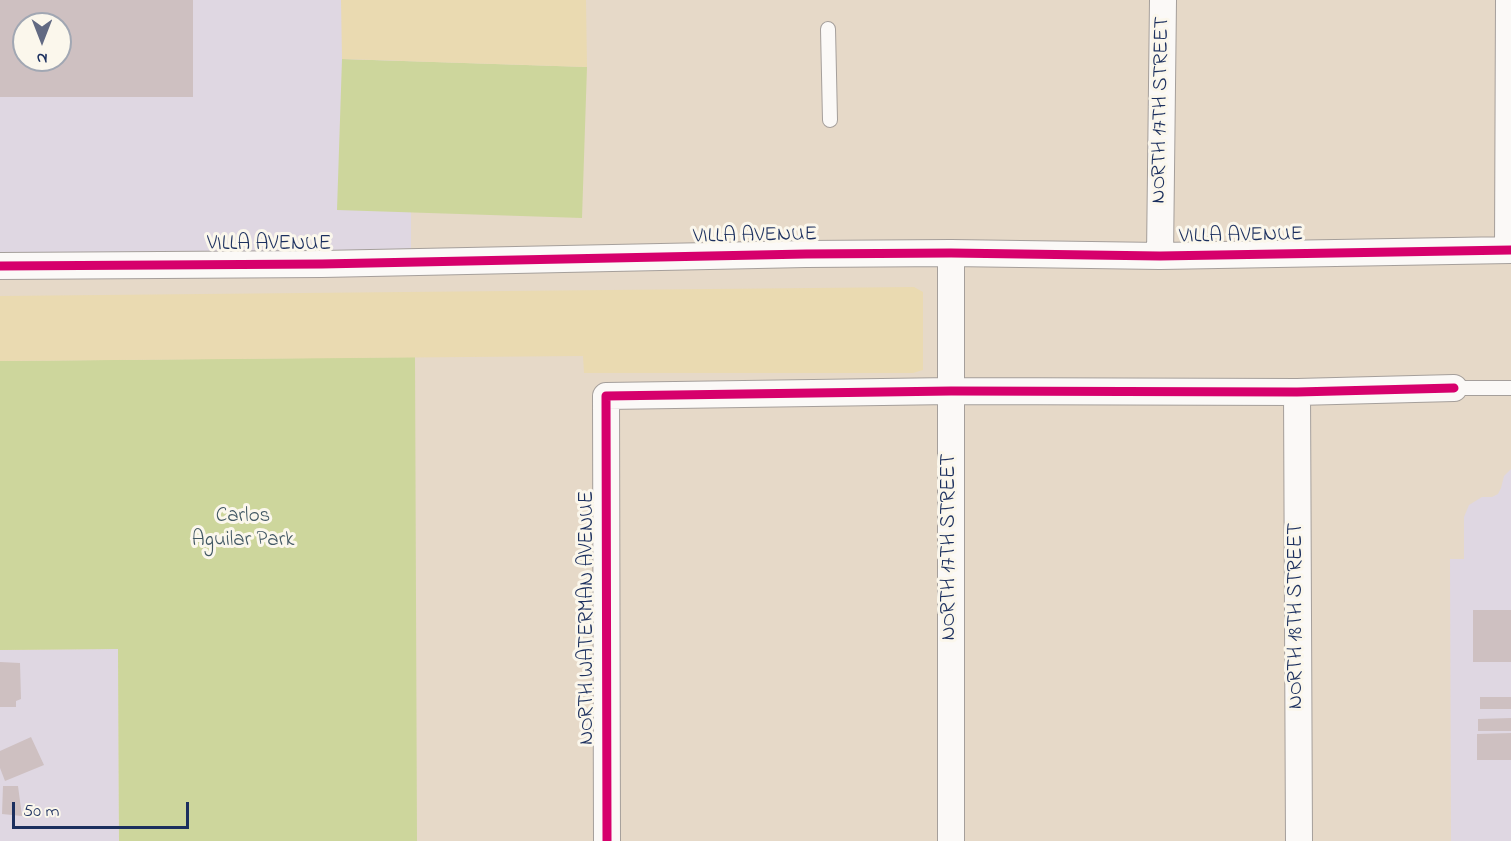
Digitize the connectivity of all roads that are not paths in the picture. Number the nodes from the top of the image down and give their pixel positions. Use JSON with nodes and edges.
{"nodes":[{"id":1,"x":1163,"y":0,"type":"edge"},
{"id":2,"x":1509,"y":0,"type":"edge"},
{"id":3,"x":828,"y":29,"type":"dead end"},
{"id":4,"x":830,"y":120,"type":"dead end"},
{"id":5,"x":1509,"y":250,"type":"edge"},
{"id":6,"x":951,"y":253,"type":"junction"},
{"id":7,"x":1160,"y":256,"type":"junction"},
{"id":8,"x":0,"y":266,"type":"edge"},
{"id":9,"x":1454,"y":388,"type":"joint"},
{"id":10,"x":1511,"y":388,"type":"edge"},
{"id":11,"x":951,"y":391,"type":"junction"},
{"id":12,"x":1297,"y":392,"type":"junction"},
{"id":13,"x":607,"y":841,"type":"edge"},
{"id":14,"x":951,"y":841,"type":"edge"},
{"id":15,"x":1299,"y":841,"type":"edge"}],
"edges":[{"from":1,"to":7,"type":"street","name":"NORTH 17TH STREET"},
{"from":2,"to":5,"type":"street"},
{"from":3,"to":4,"type":"lane"},
{"from":5,"to":7,"type":"street","name":"VILLA AVENUE"},
{"from":6,"to":7,"type":"street","name":"VILLA AVENUE"},
{"from":6,"to":8,"type":"street","name":"VILLA AVENUE"},
{"from":6,"to":11,"type":"street","name":"NORTH 17TH STREET"},
{"from":9,"to":10,"type":"lane"},
{"from":9,"to":12,"type":"street"},
{"from":11,"to":12,"type":"street"},
{"from":11,"to":13,"type":"street","name":"NORTH WATERMAN AVENUE"},
{"from":11,"to":14,"type":"street","name":"NORTH 17TH STREET"},
{"from":12,"to":15,"type":"street","name":"NORTH 18TH STREET"}]}
